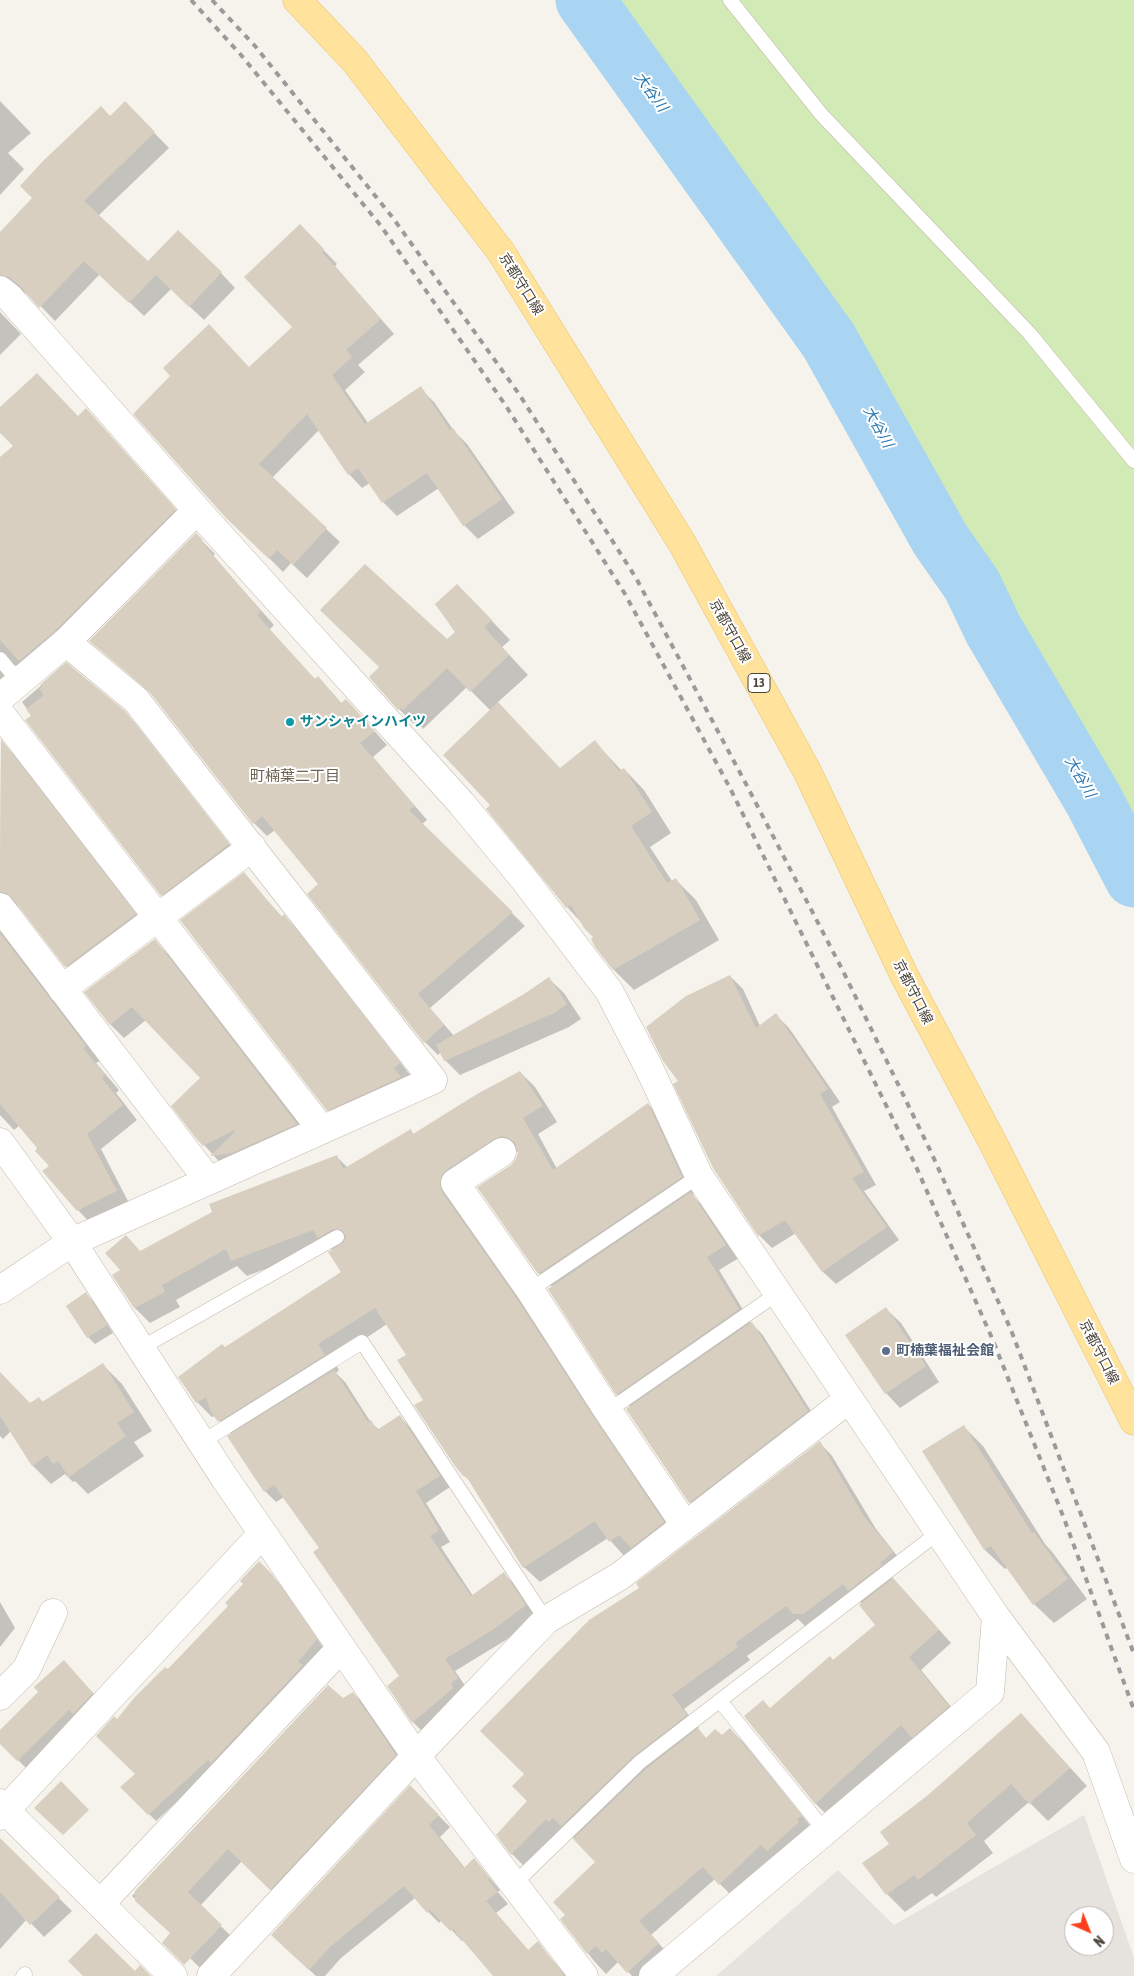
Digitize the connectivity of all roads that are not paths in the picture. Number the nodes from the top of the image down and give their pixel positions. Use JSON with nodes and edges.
{"nodes":[{"id":1,"x":297,"y":0,"type":"edge"},
{"id":2,"x":730,"y":0,"type":"edge"},
{"id":3,"x":0,"y":290,"type":"edge"},
{"id":4,"x":1134,"y":461,"type":"edge"},
{"id":5,"x":197,"y":510,"type":"junction"},
{"id":6,"x":66,"y":642,"type":"junction"},
{"id":7,"x":0,"y":659,"type":"edge"},
{"id":8,"x":10,"y":690,"type":"edge"},
{"id":9,"x":0,"y":713,"type":"edge"},
{"id":10,"x":252,"y":848,"type":"junction"},
{"id":11,"x":0,"y":907,"type":"edge"},
{"id":12,"x":158,"y":917,"type":"junction"},
{"id":13,"x":62,"y":989,"type":"junction"},
{"id":14,"x":322,"y":1130,"type":"junction"},
{"id":15,"x":0,"y":1142,"type":"edge"},
{"id":16,"x":502,"y":1152,"type":"dead end"},
{"id":17,"x":699,"y":1176,"type":"junction"},
{"id":18,"x":208,"y":1180,"type":"junction"},
{"id":19,"x":336,"y":1238,"type":"dead end"},
{"id":20,"x":72,"y":1242,"type":"junction"},
{"id":21,"x":0,"y":1290,"type":"edge"},
{"id":22,"x":530,"y":1290,"type":"junction"},
{"id":23,"x":778,"y":1293,"type":"junction"},
{"id":24,"x":141,"y":1348,"type":"junction"},
{"id":25,"x":849,"y":1398,"type":"junction"},
{"id":26,"x":608,"y":1411,"type":"junction"},
{"id":27,"x":1134,"y":1421,"type":"edge"},
{"id":28,"x":202,"y":1442,"type":"junction"},
{"id":29,"x":685,"y":1525,"type":"junction"},
{"id":30,"x":939,"y":1532,"type":"junction"},
{"id":31,"x":262,"y":1534,"type":"junction"},
{"id":32,"x":54,"y":1613,"type":"dead end"},
{"id":33,"x":996,"y":1617,"type":"junction"},
{"id":34,"x":546,"y":1620,"type":"junction"},
{"id":35,"x":341,"y":1648,"type":"junction"},
{"id":36,"x":0,"y":1696,"type":"edge"},
{"id":37,"x":720,"y":1701,"type":"junction"},
{"id":38,"x":416,"y":1756,"type":"junction"},
{"id":39,"x":2,"y":1810,"type":"edge"},
{"id":40,"x":825,"y":1831,"type":"junction"},
{"id":41,"x":1134,"y":1858,"type":"edge"},
{"id":42,"x":514,"y":1884,"type":"junction"},
{"id":43,"x":100,"y":1904,"type":"junction"},
{"id":44,"x":173,"y":1976,"type":"edge"},
{"id":45,"x":211,"y":1976,"type":"edge"},
{"id":46,"x":584,"y":1976,"type":"edge"},
{"id":47,"x":653,"y":1976,"type":"edge"}],
"edges":[{"from":1,"to":27,"type":"main road","name":"京都守口線","number":"13"},
{"from":2,"to":4,"type":"lane"},
{"from":3,"to":5,"type":"street"},
{"from":5,"to":6,"type":"street"},
{"from":5,"to":17,"type":"street"},
{"from":6,"to":8,"type":"street"},
{"from":6,"to":10,"type":"street"},
{"from":7,"to":8,"type":"lane"},
{"from":9,"to":12,"type":"street"},
{"from":10,"to":12,"type":"street"},
{"from":10,"to":14,"type":"street"},
{"from":11,"to":13,"type":"street"},
{"from":12,"to":13,"type":"street"},
{"from":12,"to":14,"type":"street"},
{"from":13,"to":18,"type":"street"},
{"from":14,"to":18,"type":"street"},
{"from":15,"to":20,"type":"street"},
{"from":16,"to":22,"type":"street"},
{"from":17,"to":22,"type":"lane"},
{"from":17,"to":23,"type":"street"},
{"from":18,"to":20,"type":"street"},
{"from":19,"to":24,"type":"lane"},
{"from":20,"to":21,"type":"street"},
{"from":20,"to":24,"type":"street"},
{"from":22,"to":26,"type":"street"},
{"from":23,"to":25,"type":"street"},
{"from":23,"to":26,"type":"lane"},
{"from":24,"to":28,"type":"street"},
{"from":25,"to":29,"type":"street"},
{"from":25,"to":30,"type":"street"},
{"from":26,"to":29,"type":"street"},
{"from":28,"to":31,"type":"street"},
{"from":28,"to":34,"type":"lane"},
{"from":29,"to":34,"type":"street"},
{"from":30,"to":33,"type":"street"},
{"from":30,"to":37,"type":"lane"},
{"from":31,"to":35,"type":"street"},
{"from":31,"to":39,"type":"street"},
{"from":32,"to":36,"type":"street"},
{"from":33,"to":40,"type":"street"},
{"from":33,"to":41,"type":"street"},
{"from":34,"to":38,"type":"street"},
{"from":35,"to":38,"type":"street"},
{"from":35,"to":43,"type":"street"},
{"from":37,"to":40,"type":"lane"},
{"from":37,"to":42,"type":"lane"},
{"from":38,"to":42,"type":"street"},
{"from":38,"to":45,"type":"street"},
{"from":39,"to":43,"type":"street"},
{"from":40,"to":47,"type":"street"},
{"from":42,"to":46,"type":"street"},
{"from":43,"to":44,"type":"street"}]}
